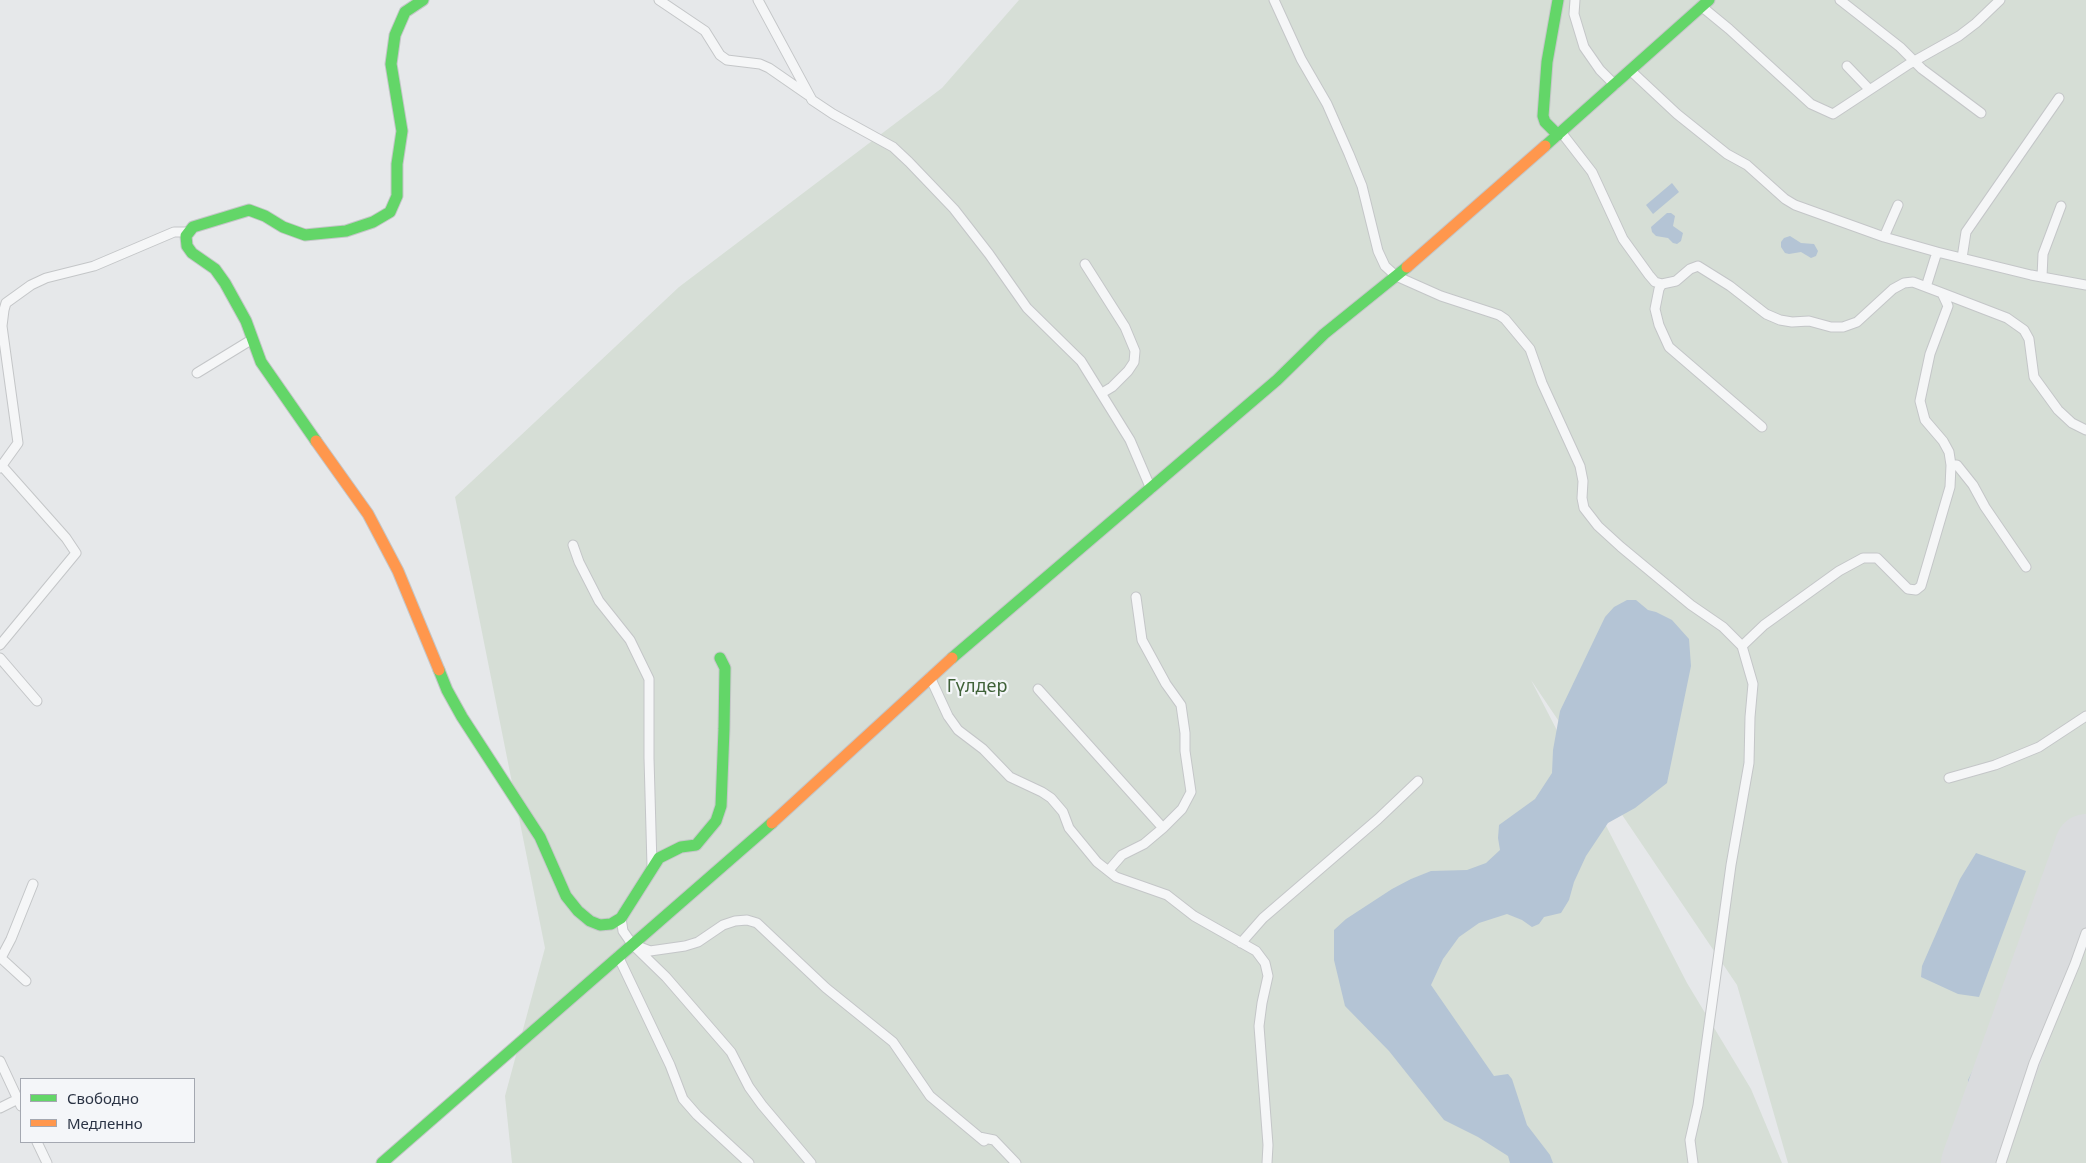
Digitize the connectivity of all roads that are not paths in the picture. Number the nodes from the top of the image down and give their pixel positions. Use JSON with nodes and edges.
{"nodes":[{"id":1,"x":423,"y":0,"type":"edge"},
{"id":2,"x":659,"y":0,"type":"edge"},
{"id":3,"x":758,"y":0,"type":"edge"},
{"id":4,"x":1274,"y":0,"type":"edge"},
{"id":5,"x":1558,"y":0,"type":"edge"},
{"id":6,"x":1574,"y":0,"type":"edge"},
{"id":7,"x":1840,"y":0,"type":"edge"},
{"id":8,"x":2000,"y":0,"type":"edge"},
{"id":9,"x":1705,"y":3,"type":"edge"},
{"id":10,"x":1915,"y":61,"type":"junction"},
{"id":11,"x":1847,"y":66,"type":"dead end"},
{"id":12,"x":1631,"y":71,"type":"junction"},
{"id":13,"x":1615,"y":85,"type":"junction"},
{"id":14,"x":1869,"y":89,"type":"junction"},
{"id":15,"x":808,"y":96,"type":"junction"},
{"id":16,"x":2059,"y":98,"type":"dead end"},
{"id":17,"x":1982,"y":113,"type":"dead end"},
{"id":18,"x":1560,"y":134,"type":"junction"},
{"id":19,"x":1898,"y":205,"type":"dead end"},
{"id":20,"x":2061,"y":206,"type":"dead end"},
{"id":21,"x":188,"y":232,"type":"junction"},
{"id":22,"x":1884,"y":238,"type":"junction"},
{"id":23,"x":1937,"y":252,"type":"junction"},
{"id":24,"x":1962,"y":258,"type":"junction"},
{"id":25,"x":1085,"y":264,"type":"dead end"},
{"id":26,"x":1396,"y":276,"type":"junction"},
{"id":27,"x":2042,"y":277,"type":"junction"},
{"id":28,"x":1662,"y":284,"type":"junction"},
{"id":29,"x":2086,"y":285,"type":"edge"},
{"id":30,"x":1926,"y":287,"type":"junction"},
{"id":31,"x":1942,"y":294,"type":"junction"},
{"id":32,"x":252,"y":340,"type":"junction"},
{"id":33,"x":197,"y":373,"type":"dead end"},
{"id":34,"x":1102,"y":393,"type":"junction"},
{"id":35,"x":1762,"y":427,"type":"dead end"},
{"id":36,"x":2086,"y":430,"type":"edge"},
{"id":37,"x":1951,"y":465,"type":"junction"},
{"id":38,"x":1,"y":467,"type":"edge"},
{"id":39,"x":1151,"y":489,"type":"junction"},
{"id":40,"x":573,"y":545,"type":"dead end"},
{"id":41,"x":2026,"y":567,"type":"dead end"},
{"id":42,"x":1136,"y":597,"type":"dead end"},
{"id":43,"x":0,"y":645,"type":"edge"},
{"id":44,"x":1742,"y":646,"type":"junction"},
{"id":45,"x":0,"y":658,"type":"edge"},
{"id":46,"x":720,"y":658,"type":"dead end"},
{"id":47,"x":930,"y":677,"type":"junction"},
{"id":48,"x":1038,"y":689,"type":"dead end"},
{"id":49,"x":37,"y":701,"type":"dead end"},
{"id":50,"x":2083,"y":718,"type":"edge"},
{"id":51,"x":2086,"y":729,"type":"edge"},
{"id":52,"x":1949,"y":778,"type":"dead end"},
{"id":53,"x":1418,"y":781,"type":"dead end"},
{"id":54,"x":1163,"y":828,"type":"junction"},
{"id":55,"x":652,"y":866,"type":"junction"},
{"id":56,"x":1109,"y":870,"type":"junction"},
{"id":57,"x":33,"y":884,"type":"dead end"},
{"id":58,"x":621,"y":918,"type":"junction"},
{"id":59,"x":2086,"y":933,"type":"edge"},
{"id":60,"x":1241,"y":943,"type":"junction"},
{"id":61,"x":632,"y":944,"type":"junction"},
{"id":62,"x":618,"y":956,"type":"junction"},
{"id":63,"x":0,"y":958,"type":"edge"},
{"id":64,"x":26,"y":981,"type":"dead end"},
{"id":65,"x":0,"y":1061,"type":"edge"},
{"id":66,"x":20,"y":1102,"type":"edge"},
{"id":67,"x":0,"y":1108,"type":"edge"},
{"id":68,"x":37,"y":1143,"type":"edge"},
{"id":69,"x":47,"y":1163,"type":"edge"},
{"id":70,"x":382,"y":1163,"type":"edge"},
{"id":71,"x":749,"y":1163,"type":"edge"},
{"id":72,"x":811,"y":1163,"type":"edge"},
{"id":73,"x":1016,"y":1163,"type":"edge"},
{"id":74,"x":1267,"y":1163,"type":"edge"},
{"id":75,"x":1693,"y":1163,"type":"edge"},
{"id":76,"x":2002,"y":1163,"type":"edge"}],
"edges":[{"from":1,"to":21,"type":"main road"},
{"from":2,"to":15,"type":"street"},
{"from":3,"to":15,"type":"street"},
{"from":4,"to":26,"type":"street"},
{"from":5,"to":18,"type":"main road"},
{"from":6,"to":13,"type":"street"},
{"from":7,"to":10,"type":"street"},
{"from":8,"to":10,"type":"street"},
{"from":9,"to":12,"type":"main road"},
{"from":9,"to":14,"type":"street"},
{"from":10,"to":14,"type":"street"},
{"from":10,"to":17,"type":"street"},
{"from":11,"to":14,"type":"street"},
{"from":12,"to":13,"type":"main road"},
{"from":12,"to":22,"type":"street"},
{"from":13,"to":18,"type":"main road"},
{"from":15,"to":34,"type":"street"},
{"from":16,"to":24,"type":"street"},
{"from":18,"to":26,"type":"main road"},
{"from":18,"to":28,"type":"street"},
{"from":19,"to":22,"type":"street"},
{"from":20,"to":27,"type":"street"},
{"from":21,"to":32,"type":"main road"},
{"from":21,"to":38,"type":"street"},
{"from":22,"to":23,"type":"street"},
{"from":23,"to":24,"type":"street"},
{"from":23,"to":30,"type":"street"},
{"from":24,"to":27,"type":"street"},
{"from":25,"to":34,"type":"street"},
{"from":26,"to":39,"type":"main road"},
{"from":26,"to":44,"type":"street"},
{"from":27,"to":29,"type":"street"},
{"from":28,"to":30,"type":"street"},
{"from":28,"to":35,"type":"street"},
{"from":30,"to":31,"type":"street"},
{"from":31,"to":36,"type":"street"},
{"from":31,"to":37,"type":"street"},
{"from":32,"to":33,"type":"street"},
{"from":32,"to":58,"type":"main road"},
{"from":34,"to":39,"type":"street"},
{"from":37,"to":41,"type":"street"},
{"from":37,"to":44,"type":"street"},
{"from":38,"to":43,"type":"street"},
{"from":39,"to":47,"type":"main road"},
{"from":40,"to":55,"type":"street"},
{"from":42,"to":54,"type":"street"},
{"from":44,"to":75,"type":"street"},
{"from":45,"to":49,"type":"street"},
{"from":46,"to":55,"type":"main road"},
{"from":47,"to":56,"type":"street"},
{"from":47,"to":61,"type":"main road"},
{"from":48,"to":54,"type":"street"},
{"from":50,"to":51,"type":"street"},
{"from":50,"to":52,"type":"street"},
{"from":53,"to":60,"type":"street"},
{"from":54,"to":56,"type":"street"},
{"from":55,"to":58,"type":"main road"},
{"from":56,"to":60,"type":"street"},
{"from":57,"to":63,"type":"street"},
{"from":58,"to":61,"type":"street"},
{"from":59,"to":76,"type":"street"},
{"from":60,"to":74,"type":"street"},
{"from":61,"to":62,"type":"main road"},
{"from":61,"to":72,"type":"street"},
{"from":61,"to":73,"type":"street"},
{"from":62,"to":70,"type":"main road"},
{"from":62,"to":71,"type":"street"},
{"from":63,"to":64,"type":"street"},
{"from":65,"to":66,"type":"street"},
{"from":66,"to":67,"type":"street"},
{"from":68,"to":69,"type":"street"}]}
